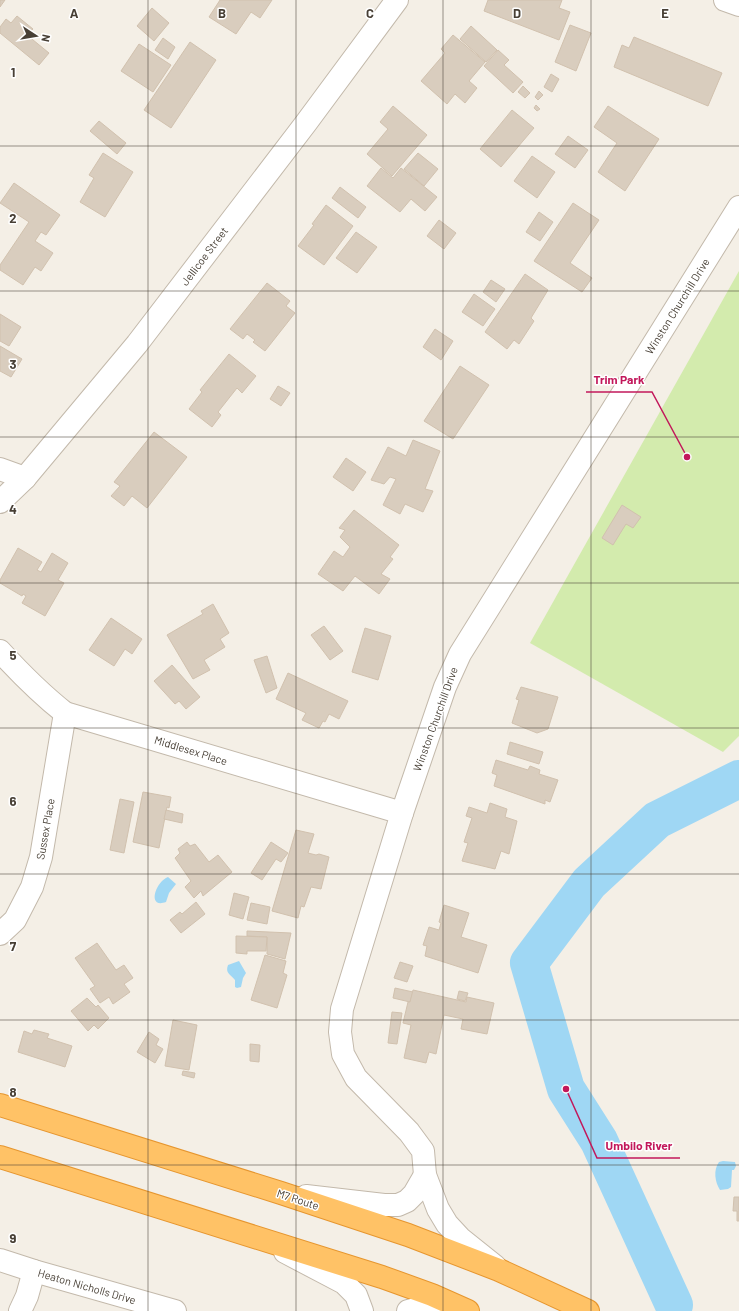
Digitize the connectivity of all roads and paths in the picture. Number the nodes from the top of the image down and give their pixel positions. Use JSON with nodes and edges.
{"nodes":[{"id":1,"x":397,"y":0,"type":"edge"},
{"id":2,"x":725,"y":0,"type":"edge"},
{"id":3,"x":739,"y":5,"type":"edge"},
{"id":4,"x":739,"y":207,"type":"edge"},
{"id":5,"x":0,"y":469,"type":"edge"},
{"id":6,"x":25,"y":478,"type":"junction"},
{"id":7,"x":0,"y":502,"type":"edge"},
{"id":8,"x":0,"y":651,"type":"edge"},
{"id":9,"x":65,"y":713,"type":"junction"},
{"id":10,"x":402,"y":813,"type":"junction"},
{"id":11,"x":0,"y":934,"type":"edge"},
{"id":12,"x":0,"y":1105,"type":"edge"},
{"id":13,"x":0,"y":1157,"type":"edge"},
{"id":14,"x":425,"y":1175,"type":"junction"},
{"id":15,"x":281,"y":1193,"type":"junction"},
{"id":16,"x":264,"y":1241,"type":"junction"},
{"id":17,"x":0,"y":1260,"type":"edge"},
{"id":18,"x":499,"y":1270,"type":"junction"},
{"id":19,"x":34,"y":1271,"type":"junction"},
{"id":20,"x":579,"y":1306,"type":"edge"},
{"id":21,"x":20,"y":1311,"type":"edge"},
{"id":22,"x":175,"y":1311,"type":"edge"},
{"id":23,"x":362,"y":1311,"type":"edge"},
{"id":24,"x":408,"y":1311,"type":"edge"},
{"id":25,"x":431,"y":1311,"type":"edge"},
{"id":26,"x":468,"y":1311,"type":"edge"}],
"edges":[{"from":1,"to":6,"type":"street","name":"Jellicoe Street"},
{"from":2,"to":3,"type":"street"},
{"from":4,"to":10,"type":"street","name":"Winston Churchill Drive"},
{"from":5,"to":6,"type":"street"},
{"from":6,"to":7,"type":"street","name":"Jellicoe Street"},
{"from":8,"to":9,"type":"street","name":"Middlesex Place"},
{"from":9,"to":10,"type":"street","name":"Middlesex Place"},
{"from":9,"to":11,"type":"street","name":"Sussex Place"},
{"from":10,"to":14,"type":"street","name":"Winston Churchill Drive"},
{"from":12,"to":15,"type":"highway","name":"M7 Route"},
{"from":13,"to":16,"type":"highway"},
{"from":14,"to":15,"type":"street"},
{"from":14,"to":18,"type":"street","name":"Winston Churchill Drive"},
{"from":15,"to":18,"type":"highway","name":"M7 Route"},
{"from":16,"to":23,"type":"street"},
{"from":16,"to":26,"type":"highway"},
{"from":17,"to":19,"type":"street","name":"Heaton Nicholls Drive"},
{"from":18,"to":20,"type":"highway","name":"M7 Route"},
{"from":19,"to":21,"type":"street"},
{"from":19,"to":22,"type":"street","name":"Heaton Nicholls Drive"},
{"from":24,"to":25,"type":"street"}]}
